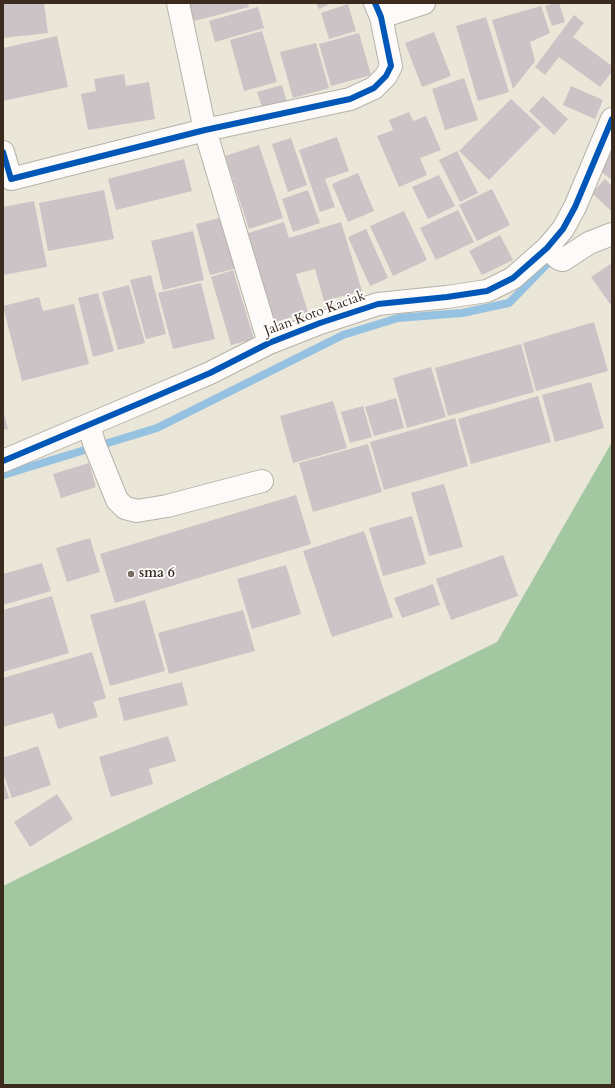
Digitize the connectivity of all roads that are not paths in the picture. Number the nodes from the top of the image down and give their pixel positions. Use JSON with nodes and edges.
{"nodes":[{"id":1,"x":178,"y":3,"type":"edge"},
{"id":2,"x":424,"y":3,"type":"edge"},
{"id":3,"x":378,"y":10,"type":"edge"},
{"id":4,"x":612,"y":119,"type":"edge"},
{"id":5,"x":205,"y":130,"type":"junction"},
{"id":6,"x":3,"y":152,"type":"edge"},
{"id":7,"x":7,"y":180,"type":"edge"},
{"id":8,"x":612,"y":234,"type":"edge"},
{"id":9,"x":552,"y":253,"type":"junction"},
{"id":10,"x":269,"y":343,"type":"junction"},
{"id":11,"x":94,"y":440,"type":"junction"},
{"id":12,"x":3,"y":461,"type":"edge"},
{"id":13,"x":262,"y":481,"type":"dead end"}],
"edges":[{"from":1,"to":5,"type":"street"},
{"from":2,"to":3,"type":"street"},
{"from":3,"to":5,"type":"street"},
{"from":4,"to":9,"type":"street","name":"Jalan Koto Kaciak"},
{"from":5,"to":7,"type":"street"},
{"from":5,"to":10,"type":"street"},
{"from":6,"to":7,"type":"street"},
{"from":8,"to":9,"type":"street"},
{"from":9,"to":10,"type":"street","name":"Jalan Koto Kaciak"},
{"from":10,"to":11,"type":"street","name":"Jalan Koto Kaciak"},
{"from":11,"to":12,"type":"street","name":"Jalan Koto Kaciak"},
{"from":11,"to":13,"type":"street"}]}
